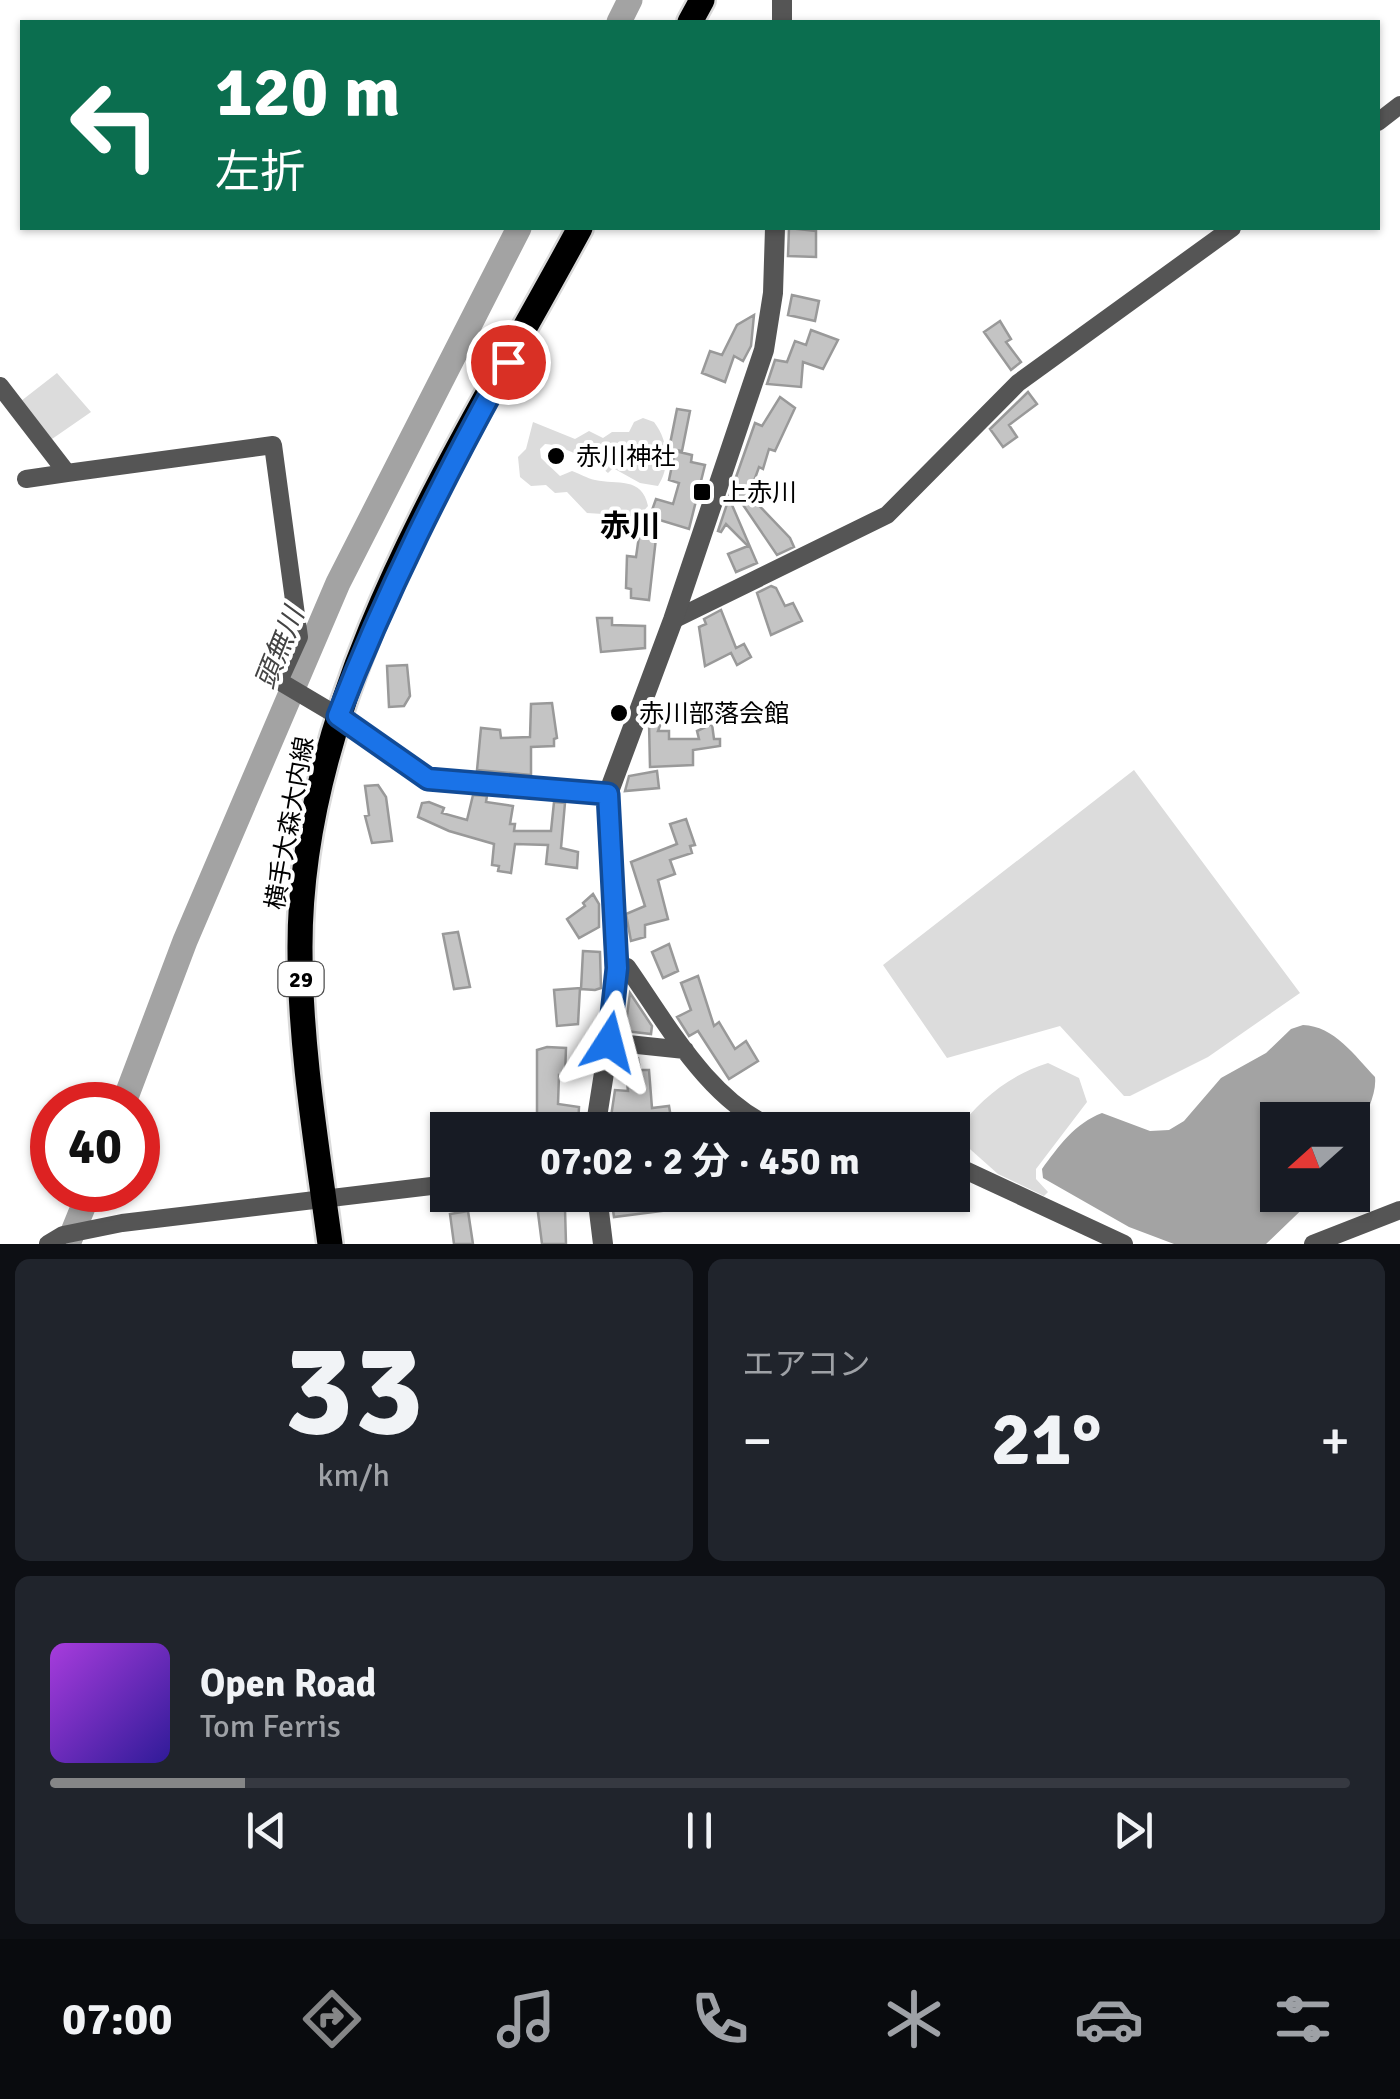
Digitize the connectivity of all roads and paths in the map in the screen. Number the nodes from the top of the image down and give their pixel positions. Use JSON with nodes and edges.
{"nodes":[{"id":1,"x":1400,"y":105,"type":"edge"},
{"id":2,"x":1380,"y":120,"type":"edge"},
{"id":3,"x":579,"y":230,"type":"edge"},
{"id":4,"x":775,"y":230,"type":"edge"},
{"id":5,"x":1229,"y":230,"type":"edge"},
{"id":6,"x":0,"y":386,"type":"edge"},
{"id":7,"x":67,"y":473,"type":"junction"},
{"id":8,"x":26,"y":479,"type":"dead end"},
{"id":9,"x":674,"y":620,"type":"junction"},
{"id":10,"x":338,"y":716,"type":"junction"},
{"id":11,"x":608,"y":794,"type":"junction"},
{"id":12,"x":617,"y":968,"type":"junction"},
{"id":13,"x":609,"y":1042,"type":"junction"},
{"id":14,"x":686,"y":1050,"type":"junction"},
{"id":15,"x":598,"y":1112,"type":"edge"},
{"id":16,"x":750,"y":1112,"type":"edge"},
{"id":17,"x":970,"y":1172,"type":"edge"},
{"id":18,"x":430,"y":1186,"type":"edge"},
{"id":19,"x":324,"y":1200,"type":"junction"},
{"id":20,"x":1400,"y":1210,"type":"edge"},
{"id":21,"x":599,"y":1212,"type":"edge"},
{"id":22,"x":55,"y":1240,"type":"edge"},
{"id":23,"x":330,"y":1244,"type":"edge"},
{"id":24,"x":604,"y":1244,"type":"edge"},
{"id":25,"x":1124,"y":1244,"type":"edge"},
{"id":26,"x":1313,"y":1244,"type":"edge"}],
"edges":[{"from":1,"to":2,"type":"street"},
{"from":3,"to":10,"type":"main road","name":"横手大森大内線","number":"29"},
{"from":4,"to":9,"type":"street"},
{"from":5,"to":9,"type":"street"},
{"from":6,"to":7,"type":"street"},
{"from":7,"to":8,"type":"street"},
{"from":7,"to":10,"type":"street"},
{"from":9,"to":11,"type":"street"},
{"from":10,"to":11,"type":"street"},
{"from":10,"to":19,"type":"main road","name":"横手大森大内線","number":"29"},
{"from":11,"to":12,"type":"street"},
{"from":12,"to":13,"type":"street"},
{"from":12,"to":14,"type":"street"},
{"from":13,"to":14,"type":"street"},
{"from":13,"to":15,"type":"street"},
{"from":14,"to":16,"type":"street"},
{"from":17,"to":25,"type":"street"},
{"from":18,"to":19,"type":"street"},
{"from":19,"to":22,"type":"street"},
{"from":19,"to":23,"type":"main road","name":"横手大森大内線","number":"29"},
{"from":20,"to":26,"type":"street"},
{"from":21,"to":24,"type":"street"}]}
